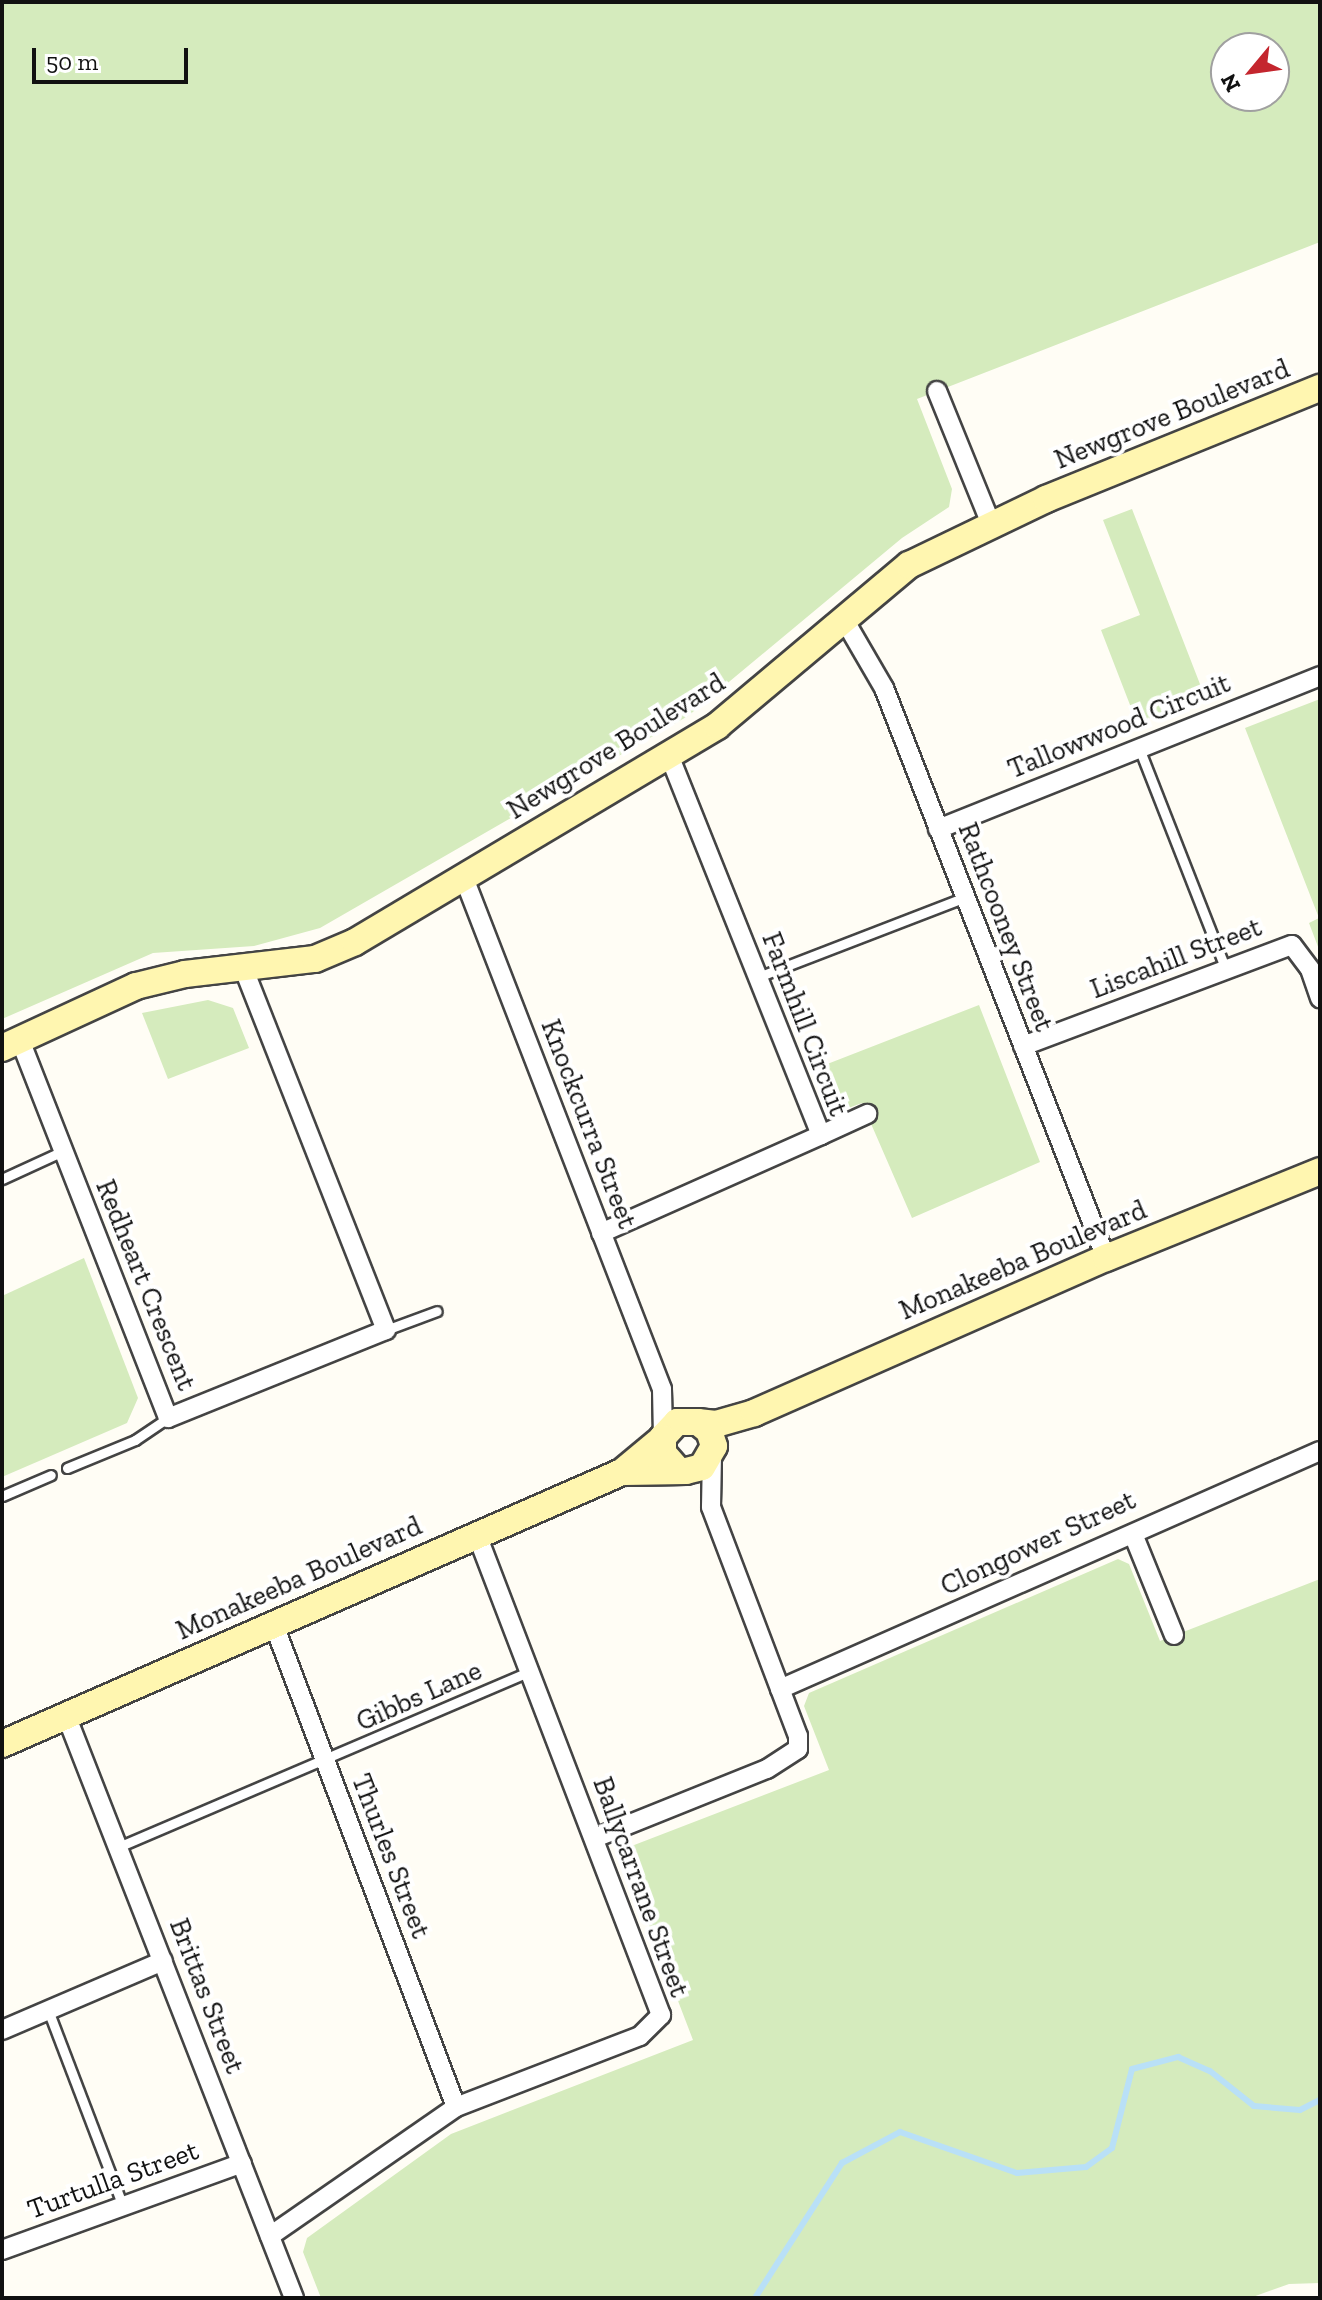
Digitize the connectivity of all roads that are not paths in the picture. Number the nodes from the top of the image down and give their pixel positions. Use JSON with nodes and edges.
{"nodes":[{"id":1,"x":1320,"y":388,"type":"edge"},
{"id":2,"x":937,"y":391,"type":"dead end"},
{"id":3,"x":991,"y":524,"type":"junction"},
{"id":4,"x":845,"y":621,"type":"junction"},
{"id":5,"x":1320,"y":676,"type":"edge"},
{"id":6,"x":1139,"y":748,"type":"junction"},
{"id":7,"x":670,"y":757,"type":"junction"},
{"id":8,"x":938,"y":829,"type":"junction"},
{"id":9,"x":464,"y":878,"type":"junction"},
{"id":10,"x":965,"y":897,"type":"junction"},
{"id":11,"x":1225,"y":968,"type":"junction"},
{"id":12,"x":244,"y":970,"type":"junction"},
{"id":13,"x":758,"y":977,"type":"junction"},
{"id":14,"x":1320,"y":998,"type":"edge"},
{"id":15,"x":11,"y":1044,"type":"edge"},
{"id":16,"x":1023,"y":1046,"type":"junction"},
{"id":17,"x":867,"y":1114,"type":"dead end"},
{"id":18,"x":821,"y":1135,"type":"junction"},
{"id":19,"x":63,"y":1151,"type":"junction"},
{"id":20,"x":1318,"y":1176,"type":"edge"},
{"id":21,"x":2,"y":1179,"type":"edge"},
{"id":22,"x":601,"y":1233,"type":"junction"},
{"id":23,"x":1106,"y":1258,"type":"junction"},
{"id":24,"x":437,"y":1311,"type":"dead end"},
{"id":25,"x":386,"y":1330,"type":"junction"},
{"id":26,"x":662,"y":1389,"type":"junction"},
{"id":27,"x":754,"y":1413,"type":"junction"},
{"id":28,"x":168,"y":1418,"type":"junction"},
{"id":29,"x":698,"y":1422,"type":"junction"},
{"id":30,"x":663,"y":1437,"type":"junction"},
{"id":31,"x":1320,"y":1451,"type":"edge"},
{"id":32,"x":712,"y":1454,"type":"junction"},
{"id":33,"x":67,"y":1468,"type":"dead end"},
{"id":34,"x":677,"y":1469,"type":"junction"},
{"id":35,"x":622,"y":1472,"type":"junction"},
{"id":36,"x":51,"y":1475,"type":"dead end"},
{"id":37,"x":2,"y":1496,"type":"edge"},
{"id":38,"x":711,"y":1507,"type":"junction"},
{"id":39,"x":1133,"y":1534,"type":"junction"},
{"id":40,"x":477,"y":1535,"type":"junction"},
{"id":41,"x":274,"y":1625,"type":"junction"},
{"id":42,"x":1174,"y":1635,"type":"dead end"},
{"id":43,"x":530,"y":1671,"type":"junction"},
{"id":44,"x":780,"y":1689,"type":"junction"},
{"id":45,"x":66,"y":1715,"type":"junction"},
{"id":46,"x":2,"y":1744,"type":"edge"},
{"id":47,"x":325,"y":1762,"type":"junction"},
{"id":48,"x":595,"y":1838,"type":"junction"},
{"id":49,"x":118,"y":1847,"type":"junction"},
{"id":50,"x":163,"y":1961,"type":"junction"},
{"id":51,"x":48,"y":2010,"type":"junction"},
{"id":52,"x":2,"y":2030,"type":"edge"},
{"id":53,"x":456,"y":2107,"type":"junction"},
{"id":54,"x":242,"y":2163,"type":"junction"},
{"id":55,"x":123,"y":2206,"type":"junction"},
{"id":56,"x":270,"y":2236,"type":"junction"},
{"id":57,"x":2,"y":2250,"type":"edge"},
{"id":58,"x":294,"y":2298,"type":"edge"}],
"edges":[{"from":1,"to":3,"type":"street","name":"Newgrove Boulevard"},
{"from":2,"to":3,"type":"street"},
{"from":3,"to":4,"type":"street","name":"Newgrove Boulevard"},
{"from":4,"to":7,"type":"street","name":"Newgrove Boulevard"},
{"from":4,"to":8,"type":"street","name":"Rathcooney Street"},
{"from":5,"to":6,"type":"street","name":"Tallowwood Circuit"},
{"from":6,"to":8,"type":"street","name":"Tallowwood Circuit"},
{"from":6,"to":11,"type":"lane"},
{"from":7,"to":9,"type":"street","name":"Newgrove Boulevard"},
{"from":7,"to":13,"type":"street","name":"Farmhill Circuit"},
{"from":8,"to":10,"type":"street","name":"Rathcooney Street"},
{"from":9,"to":12,"type":"street","name":"Newgrove Boulevard"},
{"from":9,"to":22,"type":"street","name":"Knockcurra Street"},
{"from":10,"to":13,"type":"lane"},
{"from":10,"to":16,"type":"street","name":"Rathcooney Street"},
{"from":11,"to":14,"type":"street","name":"Liscahill Street"},
{"from":11,"to":16,"type":"street","name":"Liscahill Street"},
{"from":12,"to":15,"type":"street","name":"Newgrove Boulevard"},
{"from":12,"to":25,"type":"street"},
{"from":13,"to":18,"type":"street","name":"Farmhill Circuit"},
{"from":15,"to":19,"type":"street","name":"Redheart Crescent"},
{"from":16,"to":23,"type":"street","name":"Rathcooney Street"},
{"from":17,"to":18,"type":"street"},
{"from":18,"to":22,"type":"street","name":"Farmhill Circuit"},
{"from":19,"to":21,"type":"lane"},
{"from":19,"to":28,"type":"street","name":"Redheart Crescent"},
{"from":20,"to":23,"type":"street","name":"Monakeeba Boulevard"},
{"from":22,"to":26,"type":"street","name":"Knockcurra Street"},
{"from":23,"to":27,"type":"street","name":"Monakeeba Boulevard"},
{"from":24,"to":25,"type":"lane"},
{"from":25,"to":28,"type":"street","name":"Redheart Crescent"},
{"from":26,"to":29,"type":"street","name":"Knockcurra Street"},
{"from":26,"to":30,"type":"street","name":"Knockcurra Street"},
{"from":27,"to":29,"type":"street","name":"Monakeeba Boulevard"},
{"from":27,"to":32,"type":"street","name":"Monakeeba Boulevard"},
{"from":28,"to":33,"type":"lane"},
{"from":29,"to":30,"type":"street"},
{"from":29,"to":32,"type":"street"},
{"from":30,"to":34,"type":"street"},
{"from":30,"to":35,"type":"street","name":"Monakeeba Boulevard"},
{"from":31,"to":39,"type":"street","name":"Clongower Street"},
{"from":32,"to":34,"type":"street"},
{"from":32,"to":38,"type":"street"},
{"from":34,"to":35,"type":"street","name":"Monakeeba Boulevard"},
{"from":34,"to":38,"type":"street"},
{"from":35,"to":40,"type":"street","name":"Monakeeba Boulevard"},
{"from":36,"to":37,"type":"lane"},
{"from":38,"to":44,"type":"street"},
{"from":39,"to":42,"type":"street"},
{"from":39,"to":44,"type":"street","name":"Clongower Street"},
{"from":40,"to":41,"type":"street","name":"Monakeeba Boulevard"},
{"from":40,"to":43,"type":"street","name":"Ballycarrane Street"},
{"from":41,"to":45,"type":"street","name":"Monakeeba Boulevard"},
{"from":41,"to":47,"type":"street","name":"Thurles Street"},
{"from":43,"to":47,"type":"lane","name":"Gibbs Lane"},
{"from":43,"to":48,"type":"street","name":"Ballycarrane Street"},
{"from":44,"to":48,"type":"street"},
{"from":45,"to":46,"type":"street","name":"Monakeeba Boulevard"},
{"from":45,"to":49,"type":"street","name":"Brittas Street"},
{"from":47,"to":49,"type":"lane","name":"Gibbs Lane"},
{"from":47,"to":53,"type":"street","name":"Thurles Street"},
{"from":48,"to":53,"type":"street","name":"Ballycarrane Street"},
{"from":49,"to":50,"type":"street","name":"Brittas Street"},
{"from":50,"to":51,"type":"street"},
{"from":50,"to":54,"type":"street","name":"Brittas Street"},
{"from":51,"to":52,"type":"street"},
{"from":51,"to":55,"type":"lane"},
{"from":53,"to":56,"type":"street","name":"Ballycarrane Street"},
{"from":54,"to":55,"type":"street","name":"Turtulla Street"},
{"from":54,"to":56,"type":"street","name":"Brittas Street"},
{"from":55,"to":57,"type":"street","name":"Turtulla Street"},
{"from":56,"to":58,"type":"street","name":"Brittas Street"}]}
